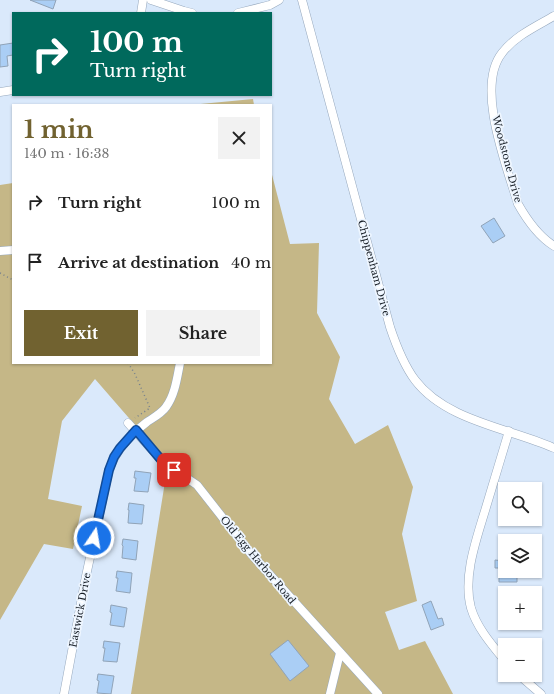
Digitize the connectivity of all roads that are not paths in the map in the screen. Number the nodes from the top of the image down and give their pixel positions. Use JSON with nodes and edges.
{"nodes":[{"id":1,"x":144,"y":0,"type":"edge"},
{"id":2,"x":151,"y":0,"type":"edge"},
{"id":3,"x":279,"y":0,"type":"edge"},
{"id":4,"x":302,"y":0,"type":"edge"},
{"id":5,"x":141,"y":12,"type":"edge"},
{"id":6,"x":184,"y":12,"type":"edge"},
{"id":7,"x":242,"y":12,"type":"edge"},
{"id":8,"x":554,"y":16,"type":"edge"},
{"id":9,"x":12,"y":90,"type":"edge"},
{"id":10,"x":0,"y":92,"type":"edge"},
{"id":11,"x":554,"y":246,"type":"edge"},
{"id":12,"x":12,"y":250,"type":"edge"},
{"id":13,"x":0,"y":251,"type":"edge"},
{"id":14,"x":180,"y":364,"type":"edge"},
{"id":15,"x":128,"y":422,"type":"road end"},
{"id":16,"x":136,"y":430,"type":"junction"},
{"id":17,"x":509,"y":431,"type":"junction"},
{"id":18,"x":554,"y":448,"type":"edge"},
{"id":19,"x":340,"y":653,"type":"junction"},
{"id":20,"x":498,"y":653,"type":"edge"},
{"id":21,"x":527,"y":682,"type":"edge"},
{"id":22,"x":64,"y":694,"type":"edge"},
{"id":23,"x":330,"y":694,"type":"edge"},
{"id":24,"x":378,"y":694,"type":"edge"},
{"id":25,"x":542,"y":694,"type":"edge"}],
"edges":[{"from":1,"to":5,"type":"street"},
{"from":2,"to":6,"type":"street"},
{"from":3,"to":7,"type":"street"},
{"from":4,"to":17,"type":"street","name":"Chippenham Drive"},
{"from":8,"to":11,"type":"street","name":"Woodstone Drive"},
{"from":9,"to":10,"type":"street"},
{"from":12,"to":13,"type":"street"},
{"from":14,"to":16,"type":"street","name":"Eastwick Drive"},
{"from":15,"to":16,"type":"street","name":"Old Egg Harbor Road"},
{"from":16,"to":19,"type":"street","name":"Old Egg Harbor Road"},
{"from":16,"to":22,"type":"street","name":"Eastwick Drive"},
{"from":17,"to":18,"type":"street","name":"Chippenham Drive"},
{"from":17,"to":20,"type":"street"},
{"from":19,"to":23,"type":"street"},
{"from":19,"to":24,"type":"street","name":"Old Egg Harbor Road"},
{"from":21,"to":25,"type":"street"}]}
